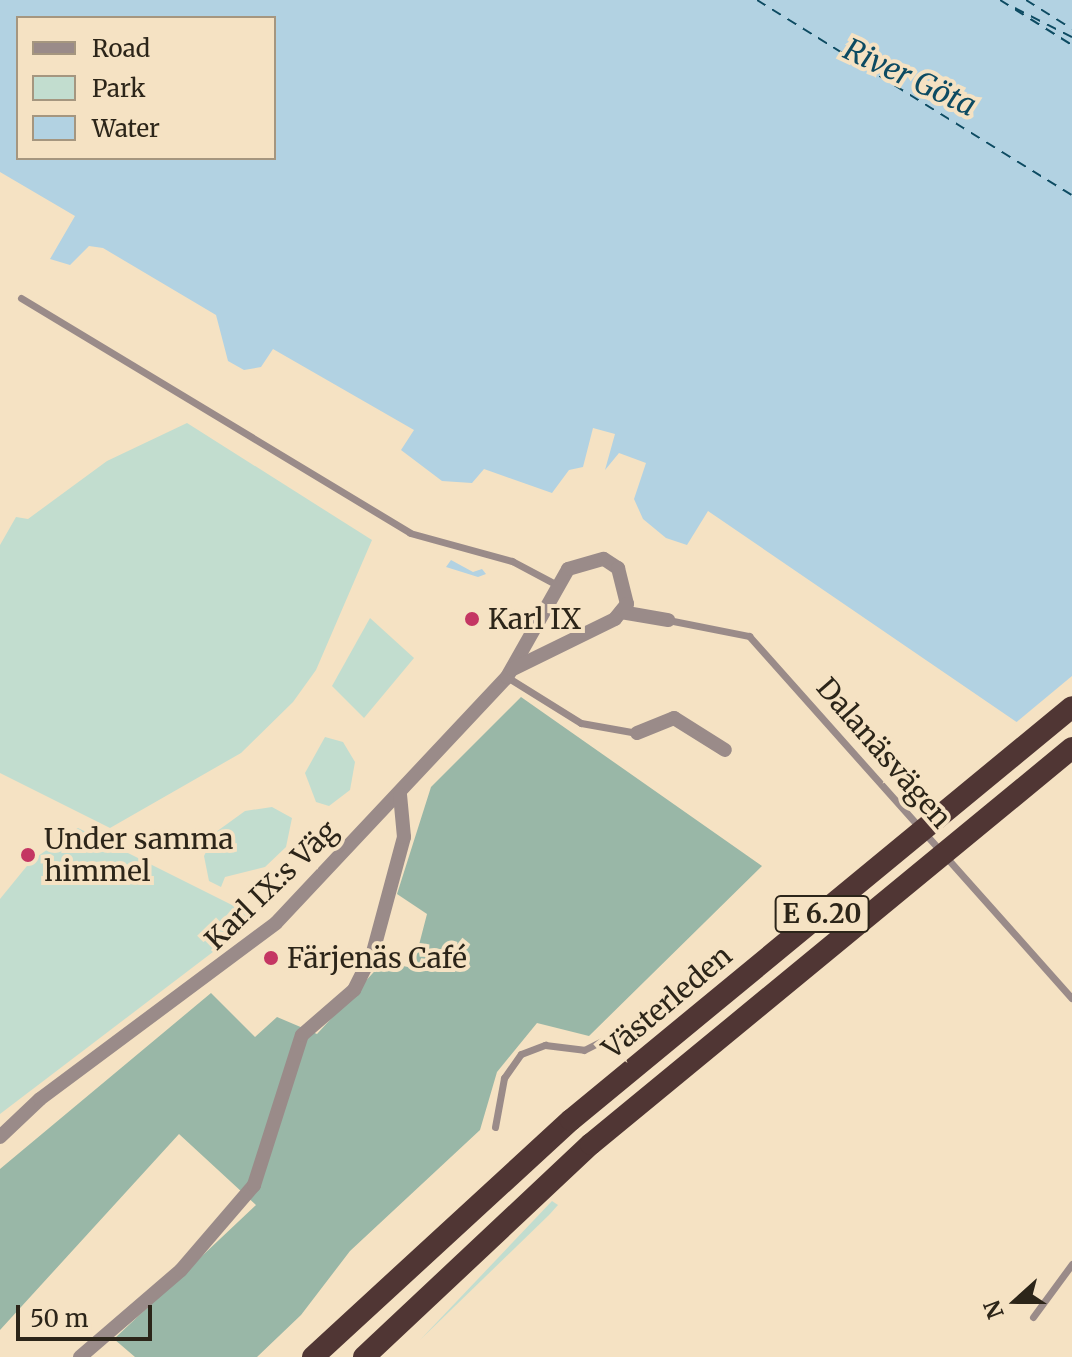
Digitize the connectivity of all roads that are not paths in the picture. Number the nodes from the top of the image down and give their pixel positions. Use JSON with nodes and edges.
{"nodes":[{"id":1,"x":21,"y":298,"type":"dead end"},
{"id":2,"x":559,"y":586,"type":"junction"},
{"id":3,"x":621,"y":612,"type":"junction"},
{"id":4,"x":668,"y":620,"type":"joint"},
{"id":5,"x":510,"y":673,"type":"junction"},
{"id":6,"x":1072,"y":707,"type":"edge"},
{"id":7,"x":637,"y":733,"type":"joint"},
{"id":8,"x":1072,"y":748,"type":"edge"},
{"id":9,"x":725,"y":750,"type":"dead end"},
{"id":10,"x":400,"y":795,"type":"junction"},
{"id":11,"x":1072,"y":998,"type":"edge"},
{"id":12,"x":661,"y":1011,"type":"dead end"},
{"id":13,"x":495,"y":1127,"type":"dead end"},
{"id":14,"x":0,"y":1137,"type":"edge"},
{"id":15,"x":1072,"y":1264,"type":"edge"},
{"id":16,"x":1033,"y":1317,"type":"dead end"},
{"id":17,"x":80,"y":1357,"type":"edge"},
{"id":18,"x":313,"y":1357,"type":"edge"},
{"id":19,"x":364,"y":1357,"type":"edge"}],
"edges":[{"from":1,"to":2,"type":"lane"},
{"from":2,"to":3,"type":"street","name":"Karl IX:s Väg"},
{"from":2,"to":5,"type":"street","name":"Karl IX:s Väg"},
{"from":3,"to":4,"type":"street","name":"Dalanäsvägen"},
{"from":3,"to":5,"type":"street","name":"Karl IX:s Väg"},
{"from":4,"to":11,"type":"lane","name":"Dalanäsvägen"},
{"from":5,"to":7,"type":"lane"},
{"from":5,"to":10,"type":"street","name":"Karl IX:s Väg"},
{"from":6,"to":18,"type":"highway","name":"Västerleden","number":"E 6.20","bridge":true},
{"from":7,"to":9,"type":"street"},
{"from":8,"to":19,"type":"highway","number":"E 6.20","bridge":true},
{"from":10,"to":14,"type":"street","name":"Karl IX:s Väg"},
{"from":10,"to":17,"type":"street"},
{"from":12,"to":13,"type":"lane"},
{"from":15,"to":16,"type":"lane"}]}
